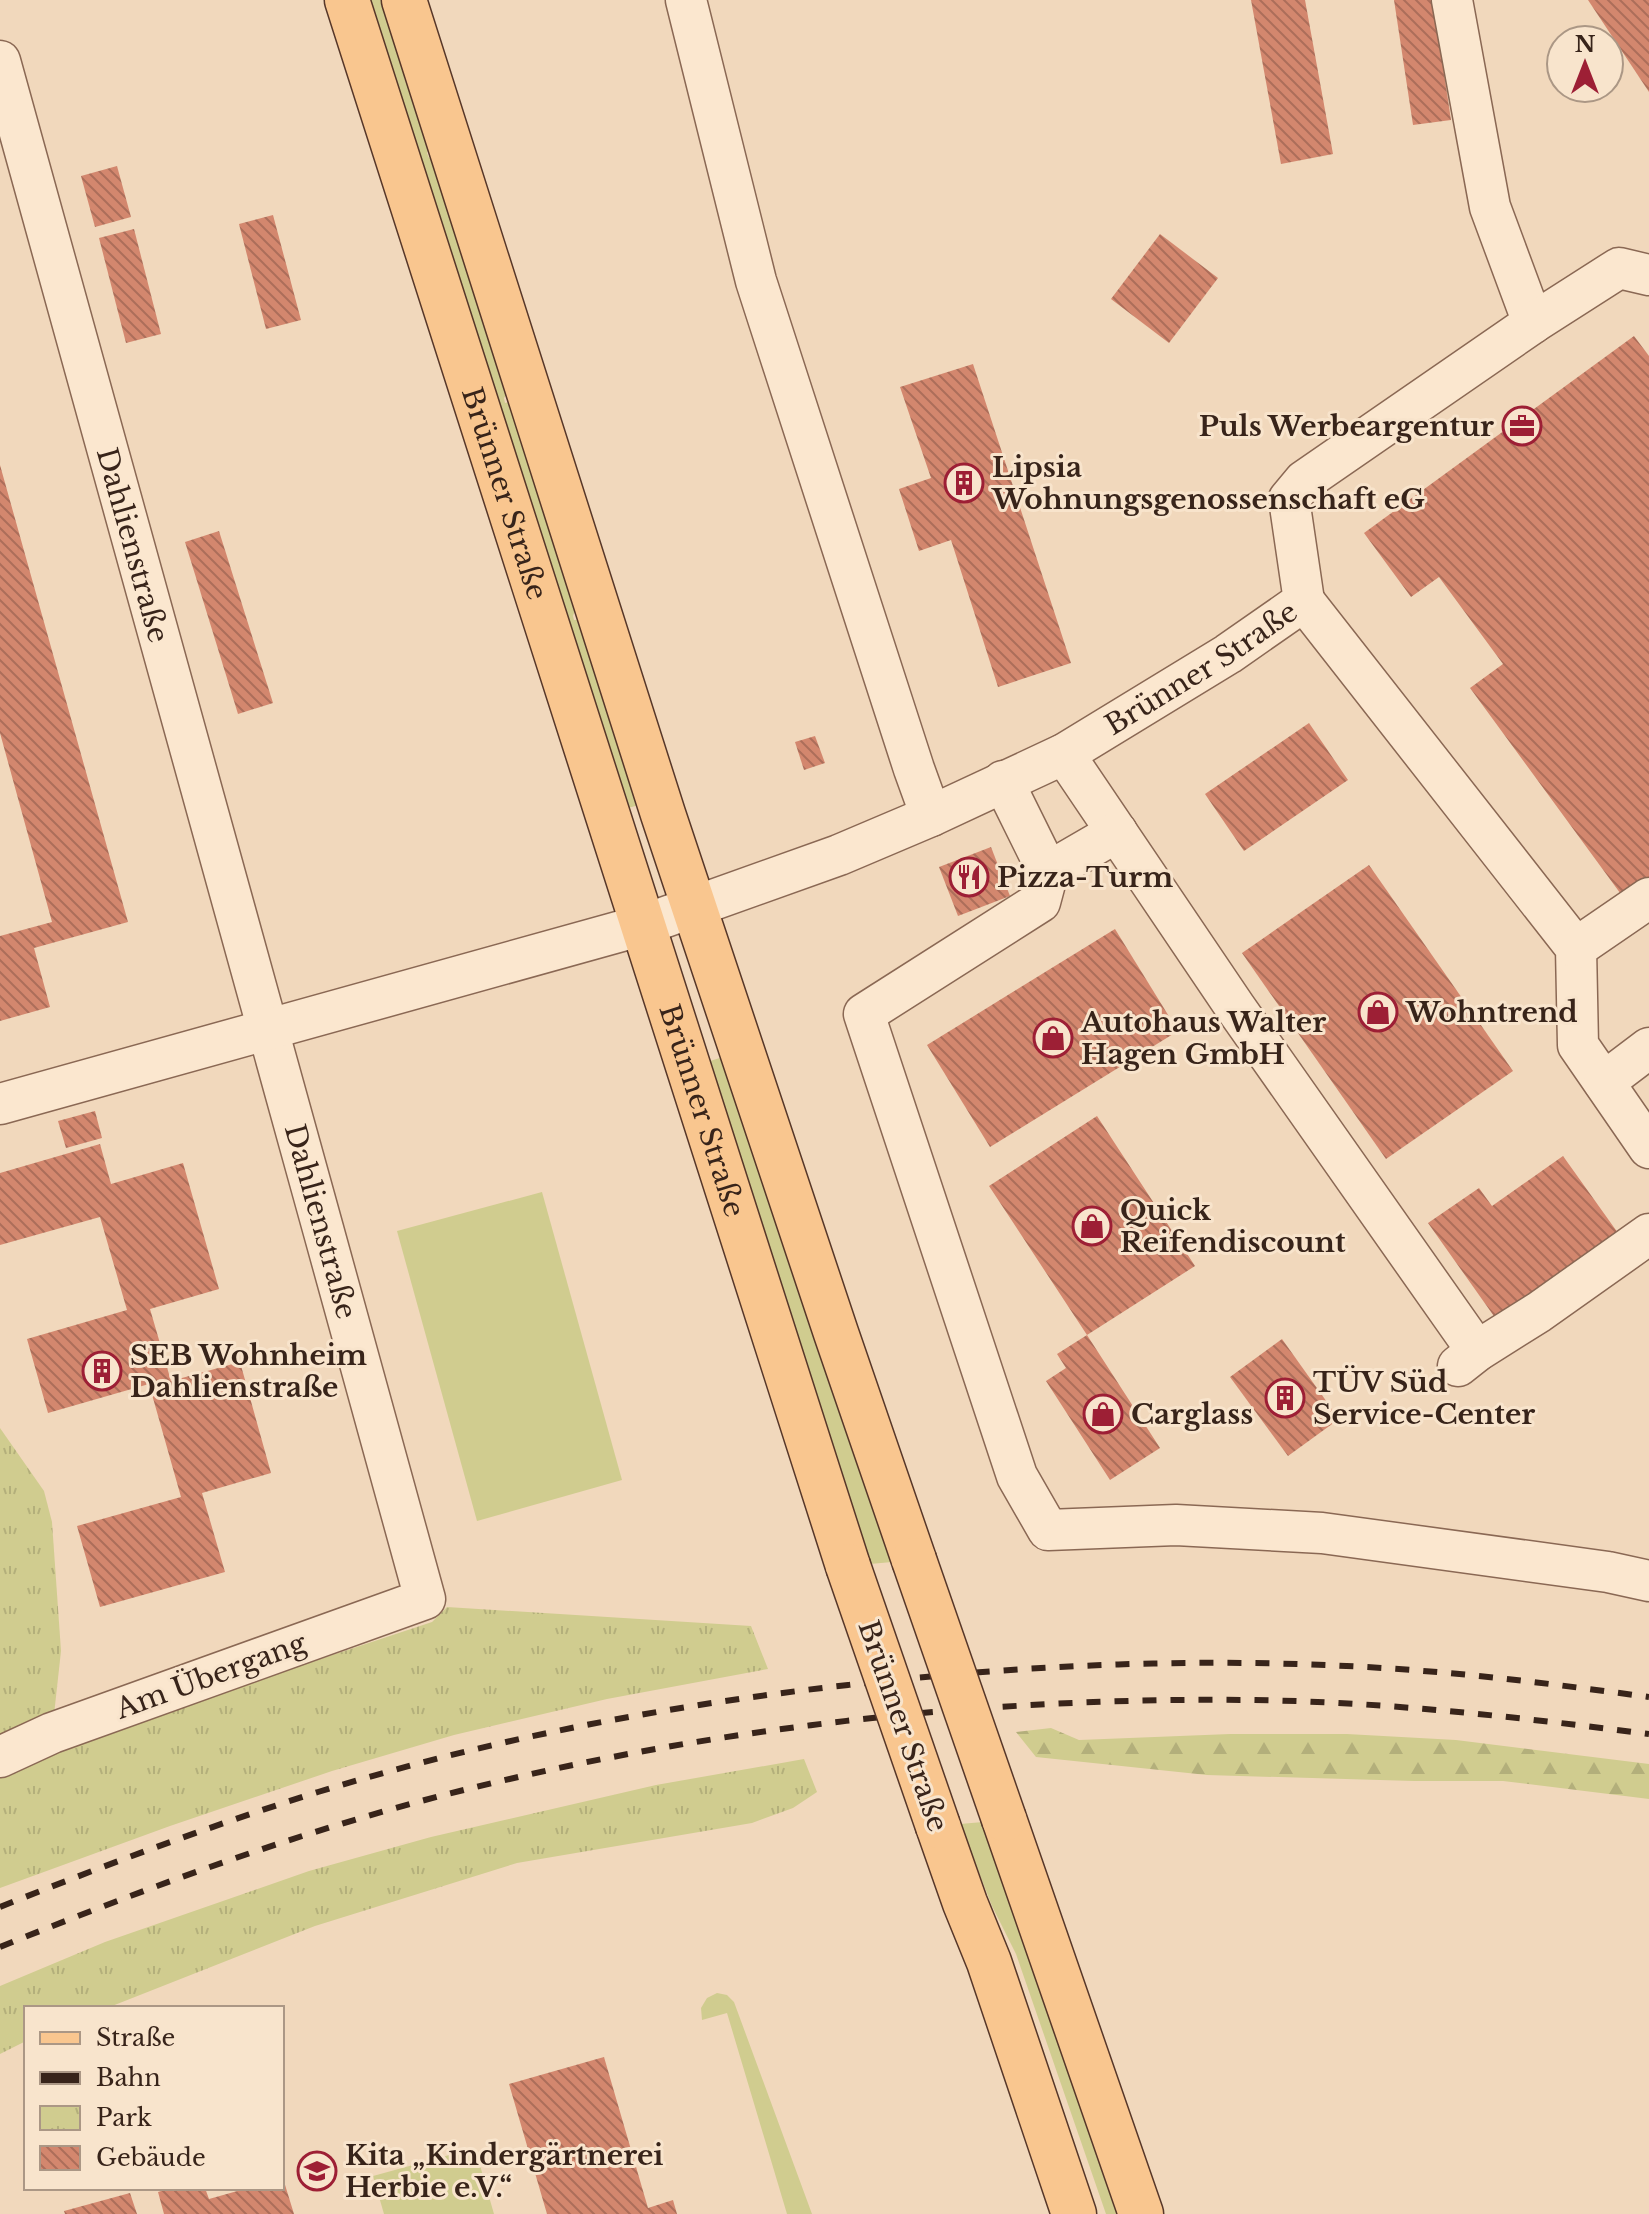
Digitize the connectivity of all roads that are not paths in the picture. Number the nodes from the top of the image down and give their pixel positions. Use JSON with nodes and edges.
{"nodes":[{"id":1,"x":347,"y":0,"type":"edge"},
{"id":2,"x":404,"y":0,"type":"edge"},
{"id":3,"x":686,"y":0,"type":"edge"},
{"id":4,"x":1452,"y":0,"type":"edge"},
{"id":5,"x":0,"y":61,"type":"edge"},
{"id":6,"x":1649,"y":275,"type":"edge"},
{"id":7,"x":1533,"y":323,"type":"junction"},
{"id":8,"x":1304,"y":601,"type":"junction"},
{"id":9,"x":1064,"y":754,"type":"junction"},
{"id":10,"x":1003,"y":781,"type":"junction"},
{"id":11,"x":931,"y":816,"type":"junction"},
{"id":12,"x":1117,"y":832,"type":"junction"},
{"id":13,"x":1048,"y":872,"type":"junction"},
{"id":14,"x":1649,"y":898,"type":"edge"},
{"id":15,"x":694,"y":908,"type":"junction"},
{"id":16,"x":643,"y":925,"type":"junction"},
{"id":17,"x":1576,"y":948,"type":"junction"},
{"id":18,"x":267,"y":1028,"type":"junction"},
{"id":19,"x":1649,"y":1048,"type":"edge"},
{"id":20,"x":1604,"y":1082,"type":"junction"},
{"id":21,"x":0,"y":1104,"type":"edge"},
{"id":22,"x":1649,"y":1148,"type":"edge"},
{"id":23,"x":1649,"y":1234,"type":"edge"},
{"id":24,"x":1649,"y":1581,"type":"edge"},
{"id":25,"x":425,"y":1599,"type":"joint"},
{"id":26,"x":0,"y":1757,"type":"edge"},
{"id":27,"x":1074,"y":2214,"type":"edge"},
{"id":28,"x":1141,"y":2214,"type":"edge"}],
"edges":[{"from":1,"to":16,"type":"main road","name":"Brünner Straße"},
{"from":2,"to":15,"type":"main road","name":"Brünner Straße"},
{"from":3,"to":11,"type":"street"},
{"from":4,"to":7,"type":"street"},
{"from":5,"to":18,"type":"street","name":"Dahlienstraße"},
{"from":6,"to":7,"type":"street","name":"Brünner Straße"},
{"from":7,"to":8,"type":"street","name":"Brünner Straße"},
{"from":8,"to":9,"type":"street","name":"Brünner Straße"},
{"from":8,"to":17,"type":"street"},
{"from":9,"to":10,"type":"street","name":"Brünner Straße"},
{"from":9,"to":12,"type":"street"},
{"from":10,"to":11,"type":"street","name":"Brünner Straße"},
{"from":10,"to":13,"type":"street"},
{"from":11,"to":15,"type":"street","name":"Brünner Straße"},
{"from":12,"to":13,"type":"street"},
{"from":12,"to":23,"type":"street"},
{"from":13,"to":24,"type":"street"},
{"from":14,"to":17,"type":"street"},
{"from":15,"to":16,"type":"street"},
{"from":15,"to":28,"type":"main road","name":"Brünner Straße","bridge":true},
{"from":16,"to":18,"type":"street"},
{"from":16,"to":27,"type":"main road","name":"Brünner Straße","bridge":true},
{"from":17,"to":20,"type":"street"},
{"from":18,"to":21,"type":"street"},
{"from":18,"to":25,"type":"street","name":"Dahlienstraße"},
{"from":19,"to":20,"type":"street"},
{"from":20,"to":22,"type":"street"},
{"from":25,"to":26,"type":"street","name":"Am Übergang"}]}
